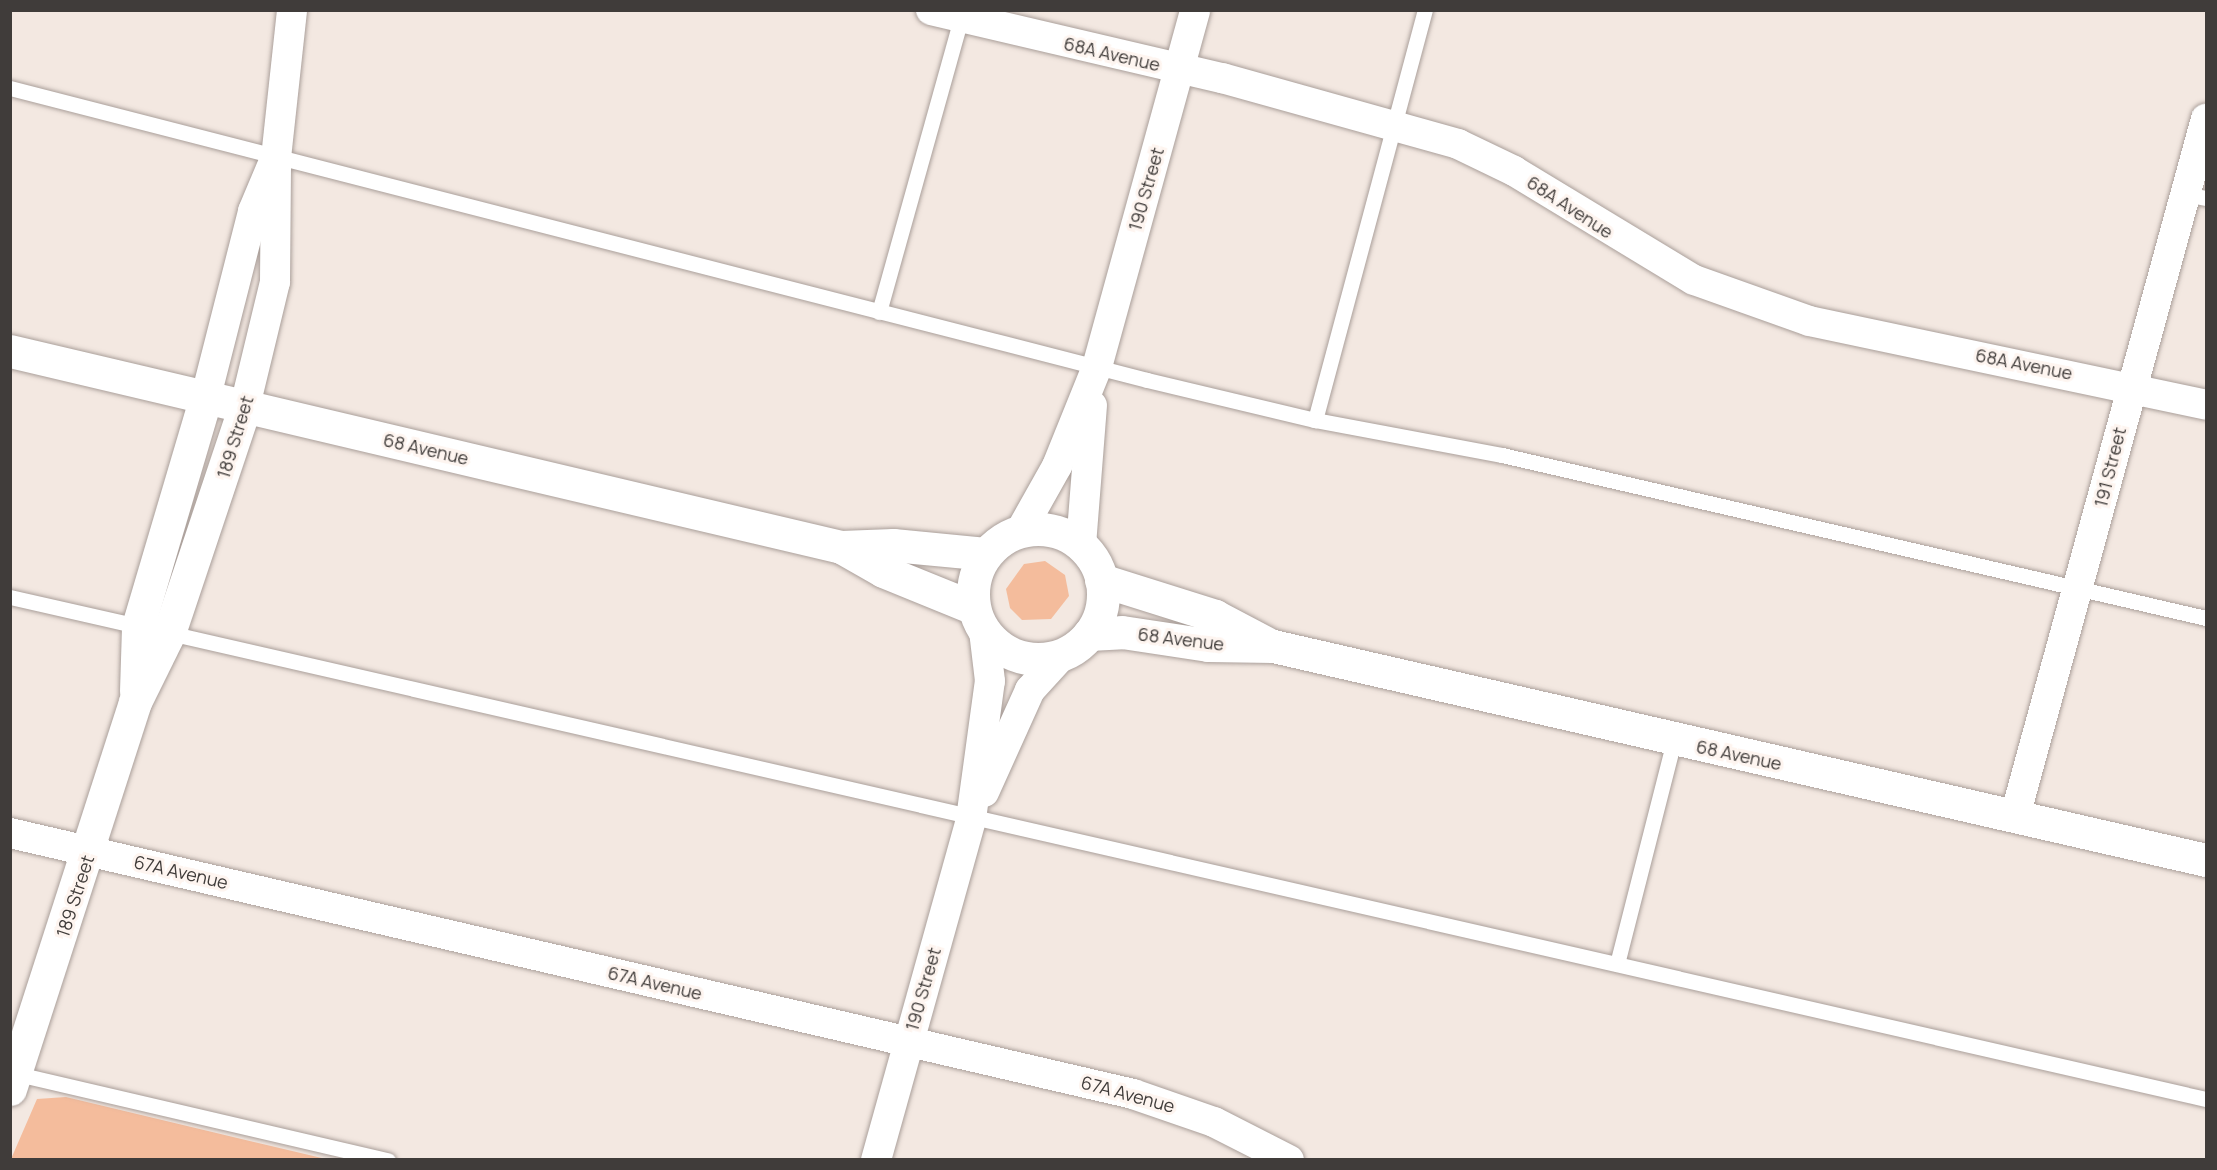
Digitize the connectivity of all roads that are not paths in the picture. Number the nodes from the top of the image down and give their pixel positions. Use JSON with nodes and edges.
{"nodes":[{"id":1,"x":292,"y":10,"type":"edge"},
{"id":2,"x":931,"y":10,"type":"edge"},
{"id":3,"x":1196,"y":10,"type":"edge"},
{"id":4,"x":1425,"y":10,"type":"edge"},
{"id":5,"x":961,"y":18,"type":"junction"},
{"id":6,"x":1180,"y":69,"type":"junction"},
{"id":7,"x":10,"y":88,"type":"edge"},
{"id":8,"x":2206,"y":119,"type":"edge"},
{"id":9,"x":1392,"y":126,"type":"junction"},
{"id":10,"x":276,"y":158,"type":"junction"},
{"id":11,"x":2196,"y":196,"type":"edge"},
{"id":12,"x":879,"y":312,"type":"junction"},
{"id":13,"x":10,"y":351,"type":"edge"},
{"id":14,"x":1097,"y":367,"type":"junction"},
{"id":15,"x":2131,"y":386,"type":"junction"},
{"id":16,"x":206,"y":396,"type":"junction"},
{"id":17,"x":2206,"y":405,"type":"edge"},
{"id":18,"x":245,"y":406,"type":"junction"},
{"id":19,"x":1315,"y":420,"type":"junction"},
{"id":20,"x":1020,"y":532,"type":"junction"},
{"id":21,"x":1081,"y":545,"type":"junction"},
{"id":22,"x":840,"y":547,"type":"junction"},
{"id":23,"x":986,"y":554,"type":"junction"},
{"id":24,"x":1101,"y":580,"type":"junction"},
{"id":25,"x":2079,"y":589,"type":"junction"},
{"id":26,"x":10,"y":597,"type":"edge"},
{"id":27,"x":2206,"y":618,"type":"edge"},
{"id":28,"x":979,"y":619,"type":"junction"},
{"id":29,"x":138,"y":626,"type":"junction"},
{"id":30,"x":170,"y":633,"type":"junction"},
{"id":31,"x":1089,"y":634,"type":"junction"},
{"id":32,"x":1273,"y":646,"type":"junction"},
{"id":33,"x":1063,"y":654,"type":"junction"},
{"id":34,"x":135,"y":702,"type":"junction"},
{"id":35,"x":1674,"y":741,"type":"junction"},
{"id":36,"x":2015,"y":816,"type":"junction"},
{"id":37,"x":971,"y":819,"type":"junction"},
{"id":38,"x":10,"y":833,"type":"edge"},
{"id":39,"x":90,"y":851,"type":"junction"},
{"id":40,"x":2206,"y":860,"type":"edge"},
{"id":41,"x":1617,"y":964,"type":"junction"},
{"id":42,"x":908,"y":1042,"type":"junction"},
{"id":43,"x":12,"y":1078,"type":"edge"},
{"id":44,"x":2206,"y":1099,"type":"edge"},
{"id":45,"x":388,"y":1160,"type":"edge"},
{"id":46,"x":876,"y":1160,"type":"edge"},
{"id":47,"x":1289,"y":1160,"type":"edge"}],
"edges":[{"from":1,"to":10,"type":"street","name":"189 Street"},
{"from":2,"to":5,"type":"street","name":"68A Avenue"},
{"from":3,"to":6,"type":"street","name":"190 Street"},
{"from":4,"to":9,"type":"lane"},
{"from":5,"to":6,"type":"street","name":"68A Avenue"},
{"from":5,"to":12,"type":"lane"},
{"from":6,"to":9,"type":"street","name":"68A Avenue"},
{"from":6,"to":14,"type":"street","name":"190 Street"},
{"from":7,"to":10,"type":"lane"},
{"from":8,"to":11,"type":"street","name":"191 Street"},
{"from":9,"to":15,"type":"street","name":"68A Avenue"},
{"from":9,"to":19,"type":"lane"},
{"from":10,"to":12,"type":"lane"},
{"from":10,"to":16,"type":"street","name":"189 Street"},
{"from":10,"to":18,"type":"street","name":"189 Street"},
{"from":11,"to":15,"type":"street","name":"191 Street"},
{"from":12,"to":14,"type":"lane"},
{"from":13,"to":16,"type":"street","name":"68 Avenue"},
{"from":14,"to":19,"type":"lane"},
{"from":14,"to":20,"type":"street","name":"190 Street"},
{"from":14,"to":21,"type":"street","name":"190 Street"},
{"from":15,"to":17,"type":"street","name":"68A Avenue"},
{"from":15,"to":25,"type":"street","name":"191 Street"},
{"from":16,"to":18,"type":"street","name":"68 Avenue"},
{"from":16,"to":29,"type":"street","name":"189 Street"},
{"from":18,"to":22,"type":"street","name":"68 Avenue"},
{"from":18,"to":30,"type":"street","name":"189 Street"},
{"from":19,"to":25,"type":"lane"},
{"from":20,"to":21,"type":"street"},
{"from":20,"to":23,"type":"street"},
{"from":21,"to":24,"type":"street"},
{"from":22,"to":23,"type":"street","name":"68 Avenue"},
{"from":22,"to":28,"type":"street","name":"68 Avenue"},
{"from":23,"to":28,"type":"street"},
{"from":24,"to":31,"type":"street"},
{"from":24,"to":32,"type":"street","name":"68 Avenue"},
{"from":25,"to":27,"type":"lane"},
{"from":25,"to":36,"type":"street","name":"191 Street"},
{"from":26,"to":29,"type":"lane"},
{"from":28,"to":33,"type":"street"},
{"from":28,"to":37,"type":"street","name":"190 Street"},
{"from":29,"to":30,"type":"lane"},
{"from":29,"to":34,"type":"street","name":"189 Street"},
{"from":30,"to":34,"type":"street","name":"189 Street"},
{"from":30,"to":37,"type":"lane"},
{"from":31,"to":32,"type":"street","name":"68 Avenue"},
{"from":31,"to":33,"type":"street"},
{"from":32,"to":35,"type":"street","name":"68 Avenue"},
{"from":33,"to":37,"type":"street","name":"190 Street"},
{"from":34,"to":39,"type":"street","name":"189 Street"},
{"from":35,"to":36,"type":"street","name":"68 Avenue"},
{"from":35,"to":41,"type":"lane"},
{"from":36,"to":40,"type":"street","name":"68 Avenue"},
{"from":37,"to":41,"type":"lane"},
{"from":37,"to":42,"type":"street","name":"190 Street"},
{"from":38,"to":39,"type":"street","name":"67A Avenue"},
{"from":39,"to":42,"type":"street","name":"67A Avenue"},
{"from":39,"to":43,"type":"street","name":"189 Street"},
{"from":41,"to":44,"type":"lane"},
{"from":42,"to":46,"type":"street","name":"190 Street"},
{"from":42,"to":47,"type":"street","name":"67A Avenue"},
{"from":43,"to":45,"type":"lane"}]}
